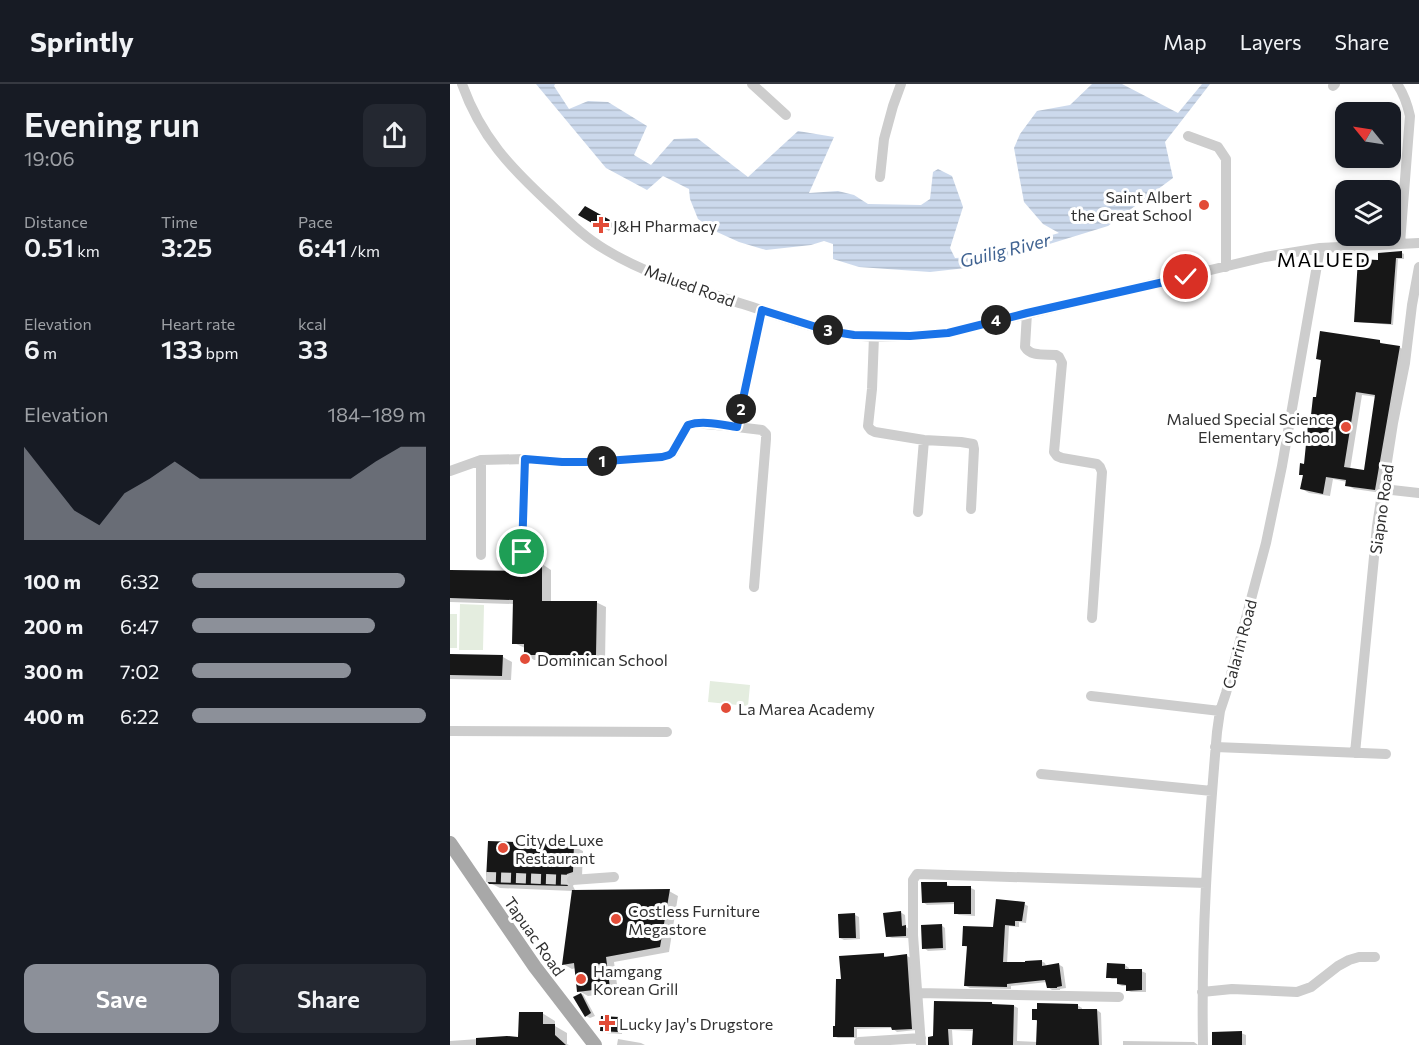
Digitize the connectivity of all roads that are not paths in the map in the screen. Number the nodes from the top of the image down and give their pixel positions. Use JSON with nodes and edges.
{"nodes":[{"id":1,"x":462,"y":84,"type":"edge"},
{"id":2,"x":752,"y":84,"type":"edge"},
{"id":3,"x":901,"y":84,"type":"edge"},
{"id":4,"x":1397,"y":84,"type":"edge"},
{"id":5,"x":786,"y":115,"type":"dead end"},
{"id":6,"x":1188,"y":136,"type":"dead end"},
{"id":7,"x":880,"y":177,"type":"dead end"},
{"id":8,"x":1401,"y":230,"type":"edge"},
{"id":9,"x":1401,"y":243,"type":"edge"},
{"id":10,"x":1419,"y":243,"type":"edge"},
{"id":11,"x":1352,"y":246,"type":"edge"},
{"id":12,"x":1320,"y":248,"type":"junction"},
{"id":13,"x":1226,"y":267,"type":"junction"},
{"id":14,"x":1419,"y":267,"type":"edge"},
{"id":15,"x":762,"y":310,"type":"junction"},
{"id":16,"x":1027,"y":313,"type":"junction"},
{"id":17,"x":874,"y":336,"type":"junction"},
{"id":18,"x":737,"y":427,"type":"junction"},
{"id":19,"x":924,"y":440,"type":"junction"},
{"id":20,"x":525,"y":459,"type":"junction"},
{"id":21,"x":481,"y":460,"type":"junction"},
{"id":22,"x":450,"y":471,"type":"edge"},
{"id":23,"x":1383,"y":489,"type":"junction"},
{"id":24,"x":1419,"y":493,"type":"edge"},
{"id":25,"x":971,"y":509,"type":"dead end"},
{"id":26,"x":918,"y":512,"type":"dead end"},
{"id":27,"x":522,"y":552,"type":"dead end"},
{"id":28,"x":481,"y":555,"type":"dead end"},
{"id":29,"x":754,"y":587,"type":"dead end"},
{"id":30,"x":1092,"y":618,"type":"dead end"},
{"id":31,"x":1091,"y":696,"type":"dead end"},
{"id":32,"x":1220,"y":711,"type":"junction"},
{"id":33,"x":450,"y":731,"type":"edge"},
{"id":34,"x":667,"y":732,"type":"dead end"},
{"id":35,"x":1215,"y":747,"type":"junction"},
{"id":36,"x":1355,"y":753,"type":"junction"},
{"id":37,"x":1386,"y":754,"type":"dead end"},
{"id":38,"x":1041,"y":774,"type":"dead end"},
{"id":39,"x":1212,"y":791,"type":"junction"},
{"id":40,"x":450,"y":843,"type":"edge"},
{"id":41,"x":614,"y":877,"type":"dead end"},
{"id":42,"x":572,"y":880,"type":"tunnel mouth"},
{"id":43,"x":1206,"y":882,"type":"junction"},
{"id":44,"x":1375,"y":957,"type":"dead end"},
{"id":45,"x":1202,"y":992,"type":"junction"},
{"id":46,"x":918,"y":993,"type":"junction"},
{"id":47,"x":1119,"y":997,"type":"dead end"},
{"id":48,"x":859,"y":1042,"type":"dead end"},
{"id":49,"x":921,"y":1042,"type":"edge"},
{"id":50,"x":595,"y":1045,"type":"edge"},
{"id":51,"x":1203,"y":1045,"type":"edge"}],
"edges":[{"from":1,"to":15,"type":"street","name":"Malued Road"},
{"from":2,"to":5,"type":"street"},
{"from":3,"to":7,"type":"street"},
{"from":4,"to":8,"type":"street"},
{"from":6,"to":13,"type":"street"},
{"from":9,"to":10,"type":"street","name":"Malued Road"},
{"from":11,"to":12,"type":"street","name":"Malued Road"},
{"from":12,"to":13,"type":"street","name":"Malued Road"},
{"from":12,"to":32,"type":"street","name":"Calarin Road"},
{"from":13,"to":16,"type":"street","name":"Malued Road"},
{"from":14,"to":23,"type":"street","name":"Siapno Road"},
{"from":15,"to":17,"type":"street","name":"Malued Road"},
{"from":15,"to":18,"type":"street"},
{"from":16,"to":17,"type":"street","name":"Malued Road"},
{"from":16,"to":30,"type":"street"},
{"from":17,"to":19,"type":"street"},
{"from":18,"to":20,"type":"street"},
{"from":18,"to":29,"type":"street"},
{"from":19,"to":25,"type":"street"},
{"from":19,"to":26,"type":"street"},
{"from":20,"to":21,"type":"street"},
{"from":20,"to":27,"type":"street"},
{"from":21,"to":22,"type":"street"},
{"from":21,"to":28,"type":"street"},
{"from":23,"to":24,"type":"street"},
{"from":23,"to":36,"type":"street","name":"Siapno Road"},
{"from":31,"to":32,"type":"street"},
{"from":32,"to":35,"type":"street","name":"Calarin Road"},
{"from":33,"to":34,"type":"street"},
{"from":35,"to":36,"type":"street"},
{"from":35,"to":39,"type":"street","name":"Calarin Road"},
{"from":36,"to":37,"type":"street"},
{"from":38,"to":39,"type":"street"},
{"from":39,"to":43,"type":"street","name":"Calarin Road"},
{"from":40,"to":50,"type":"main road","name":"Tapuac Road"},
{"from":41,"to":42,"type":"street"},
{"from":43,"to":45,"type":"street","name":"Calarin Road"},
{"from":43,"to":46,"type":"street"},
{"from":44,"to":45,"type":"street"},
{"from":45,"to":51,"type":"street","name":"Calarin Road"},
{"from":46,"to":47,"type":"street"},
{"from":46,"to":49,"type":"street"},
{"from":48,"to":49,"type":"street"}]}
